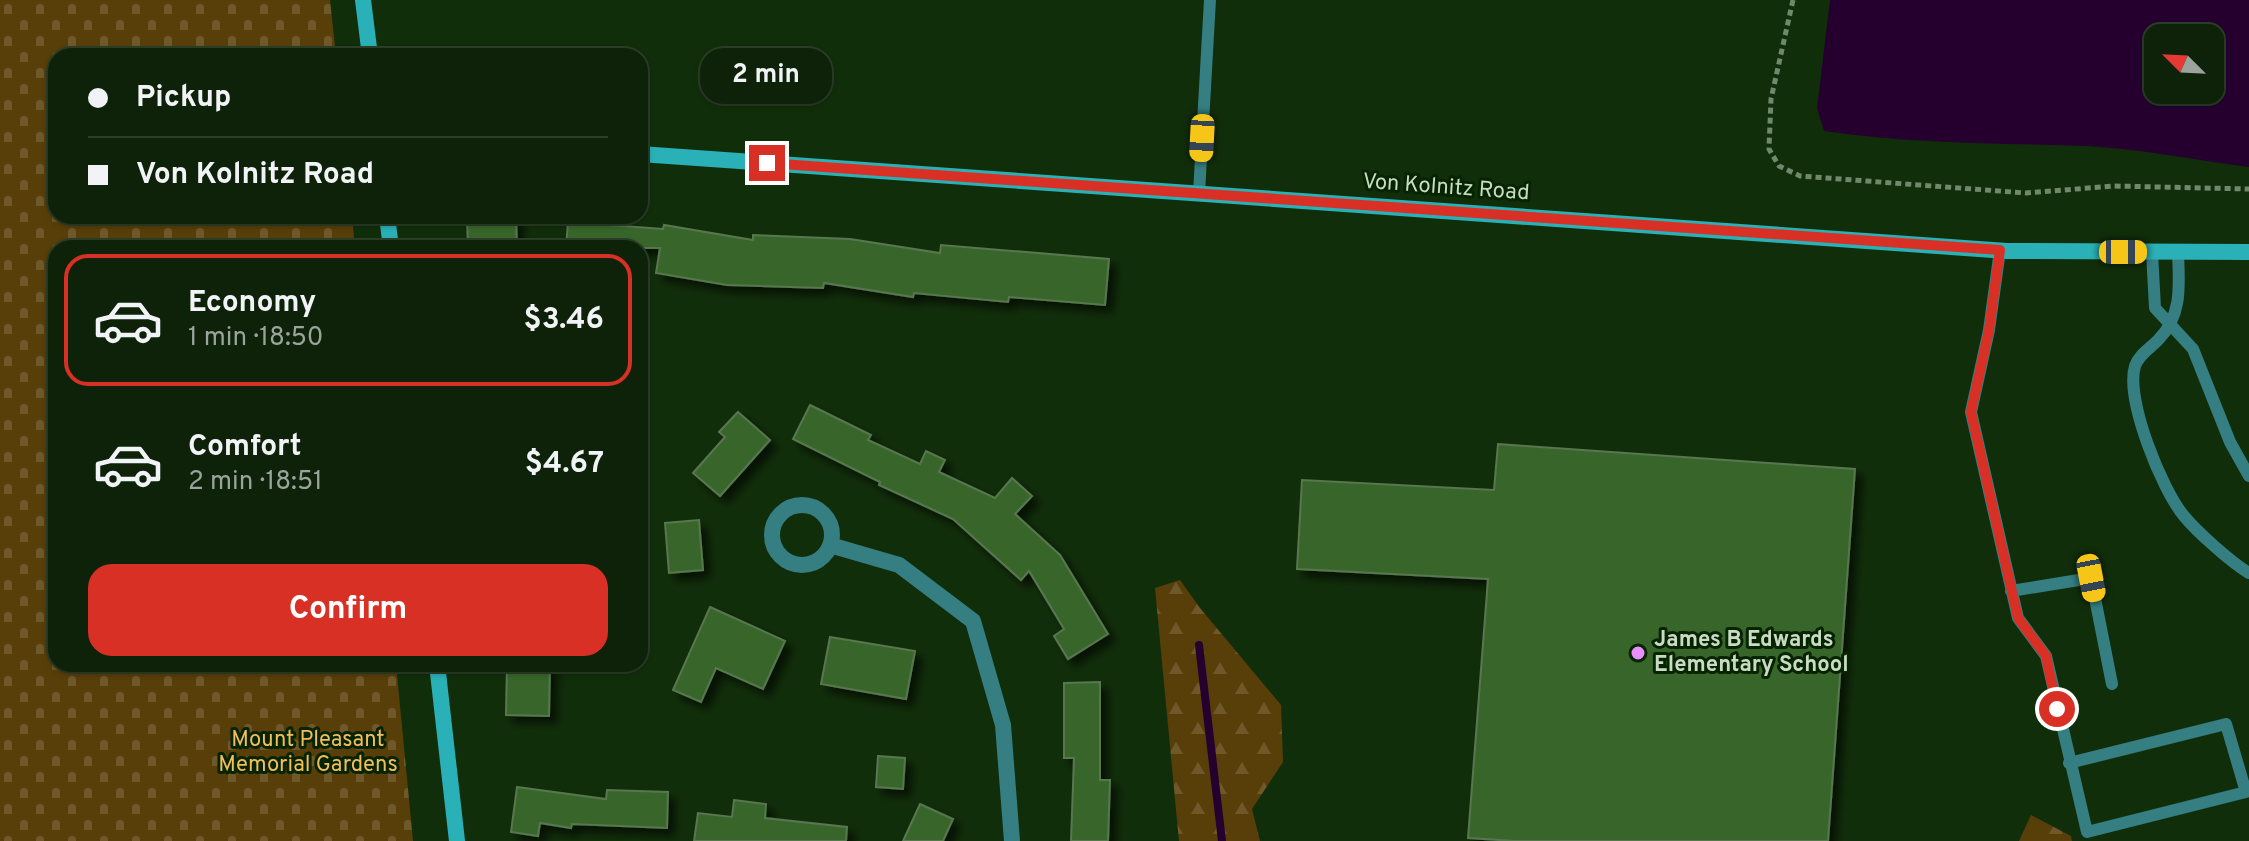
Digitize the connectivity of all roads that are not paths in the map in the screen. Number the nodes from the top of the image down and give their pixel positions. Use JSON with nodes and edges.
{"nodes":[{"id":1,"x":363,"y":0,"type":"edge"},
{"id":2,"x":1210,"y":0,"type":"edge"},
{"id":3,"x":369,"y":48,"type":"edge"},
{"id":4,"x":648,"y":155,"type":"edge"},
{"id":5,"x":1199,"y":193,"type":"junction"},
{"id":6,"x":2000,"y":250,"type":"junction"},
{"id":7,"x":2152,"y":252,"type":"junction"},
{"id":8,"x":2178,"y":252,"type":"junction"},
{"id":9,"x":2249,"y":252,"type":"edge"},
{"id":10,"x":2170,"y":325,"type":"junction"},
{"id":11,"x":2249,"y":476,"type":"edge"},
{"id":12,"x":830,"y":545,"type":"dead end"},
{"id":13,"x":2249,"y":573,"type":"edge"},
{"id":14,"x":2011,"y":591,"type":"junction"},
{"id":15,"x":438,"y":672,"type":"edge"},
{"id":16,"x":2112,"y":684,"type":"dead end"},
{"id":17,"x":2069,"y":763,"type":"junction"},
{"id":18,"x":457,"y":841,"type":"edge"},
{"id":19,"x":1012,"y":841,"type":"edge"}],
"edges":[{"from":1,"to":3,"type":"street"},
{"from":2,"to":5,"type":"lane"},
{"from":4,"to":5,"type":"street","name":"Von Kolnitz Road"},
{"from":5,"to":6,"type":"street","name":"Von Kolnitz Road"},
{"from":6,"to":7,"type":"street","name":"Von Kolnitz Road"},
{"from":6,"to":14,"type":"lane"},
{"from":7,"to":8,"type":"street","name":"Von Kolnitz Road"},
{"from":7,"to":10,"type":"lane"},
{"from":8,"to":9,"type":"street","name":"Von Kolnitz Road"},
{"from":8,"to":10,"type":"lane"},
{"from":10,"to":11,"type":"lane"},
{"from":10,"to":13,"type":"lane"},
{"from":12,"to":19,"type":"street"},
{"from":14,"to":16,"type":"lane"},
{"from":14,"to":17,"type":"lane"},
{"from":15,"to":18,"type":"street"},
{"from":17,"to":17,"type":"lane"}]}
